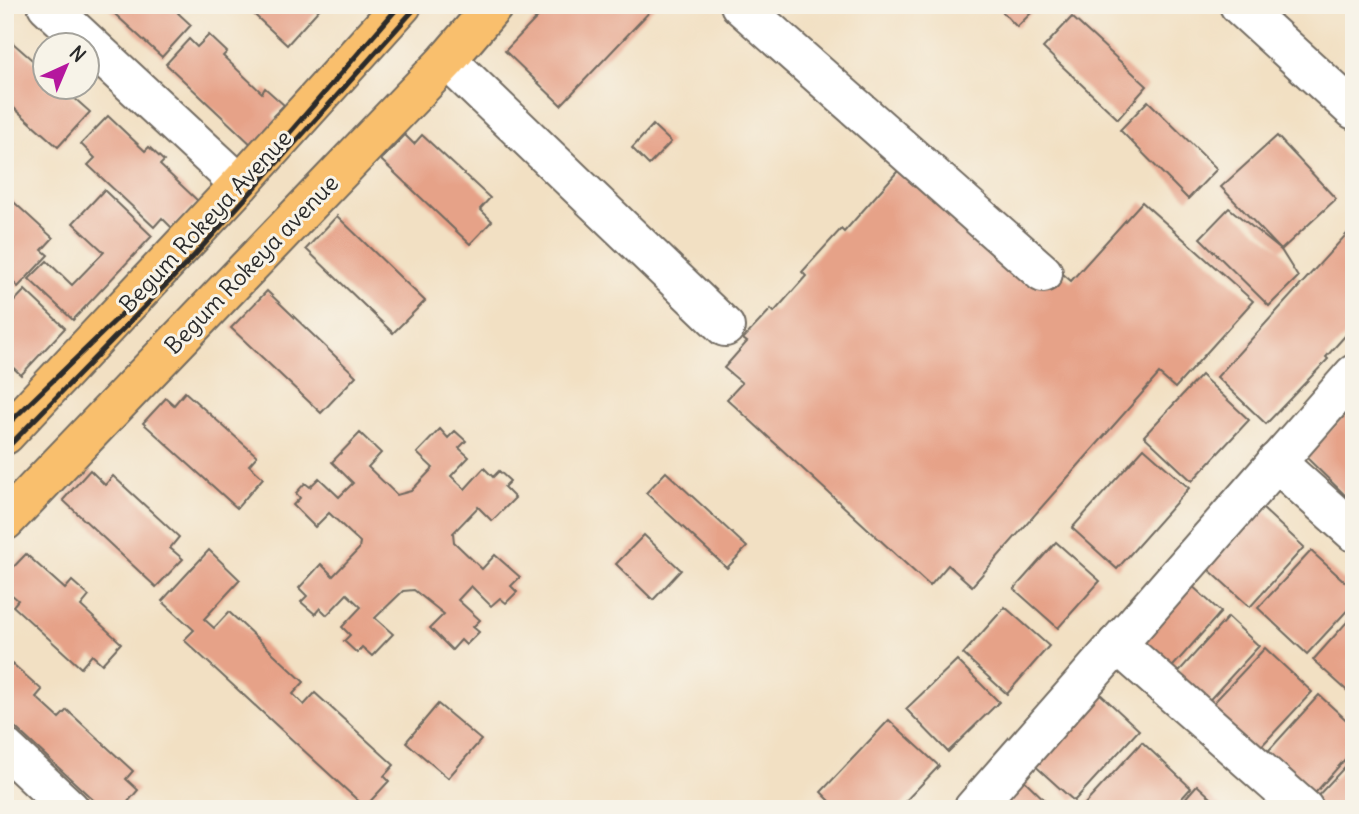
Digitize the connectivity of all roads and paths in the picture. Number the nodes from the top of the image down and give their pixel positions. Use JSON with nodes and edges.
{"nodes":[{"id":1,"x":47,"y":5,"type":"edge"},
{"id":2,"x":402,"y":5,"type":"edge"},
{"id":3,"x":494,"y":5,"type":"edge"},
{"id":4,"x":740,"y":5,"type":"edge"},
{"id":5,"x":1239,"y":5,"type":"edge"},
{"id":6,"x":447,"y":60,"type":"junction"},
{"id":7,"x":1354,"y":110,"type":"edge"},
{"id":8,"x":240,"y":184,"type":"junction"},
{"id":9,"x":1043,"y":273,"type":"dead end"},
{"id":10,"x":724,"y":327,"type":"dead end"},
{"id":11,"x":1354,"y":374,"type":"edge"},
{"id":12,"x":5,"y":435,"type":"edge"},
{"id":13,"x":1276,"y":463,"type":"junction"},
{"id":14,"x":5,"y":521,"type":"edge"},
{"id":15,"x":1354,"y":532,"type":"edge"},
{"id":16,"x":1117,"y":645,"type":"junction"},
{"id":17,"x":5,"y":748,"type":"edge"},
{"id":18,"x":70,"y":809,"type":"edge"},
{"id":19,"x":973,"y":809,"type":"edge"},
{"id":20,"x":1304,"y":809,"type":"edge"}],
"edges":[{"from":1,"to":8,"type":"street"},
{"from":2,"to":8,"type":"main road","name":"Begum Rokeya Avenue"},
{"from":3,"to":6,"type":"main road","name":"Begum Rokeya avenue"},
{"from":4,"to":9,"type":"street"},
{"from":5,"to":7,"type":"street"},
{"from":6,"to":10,"type":"street"},
{"from":6,"to":14,"type":"main road","name":"Begum Rokeya avenue"},
{"from":8,"to":12,"type":"main road","name":"Begum Rokeya Avenue"},
{"from":11,"to":13,"type":"street"},
{"from":13,"to":15,"type":"street"},
{"from":13,"to":16,"type":"street"},
{"from":16,"to":19,"type":"street"},
{"from":16,"to":20,"type":"street"},
{"from":17,"to":18,"type":"street"}]}
